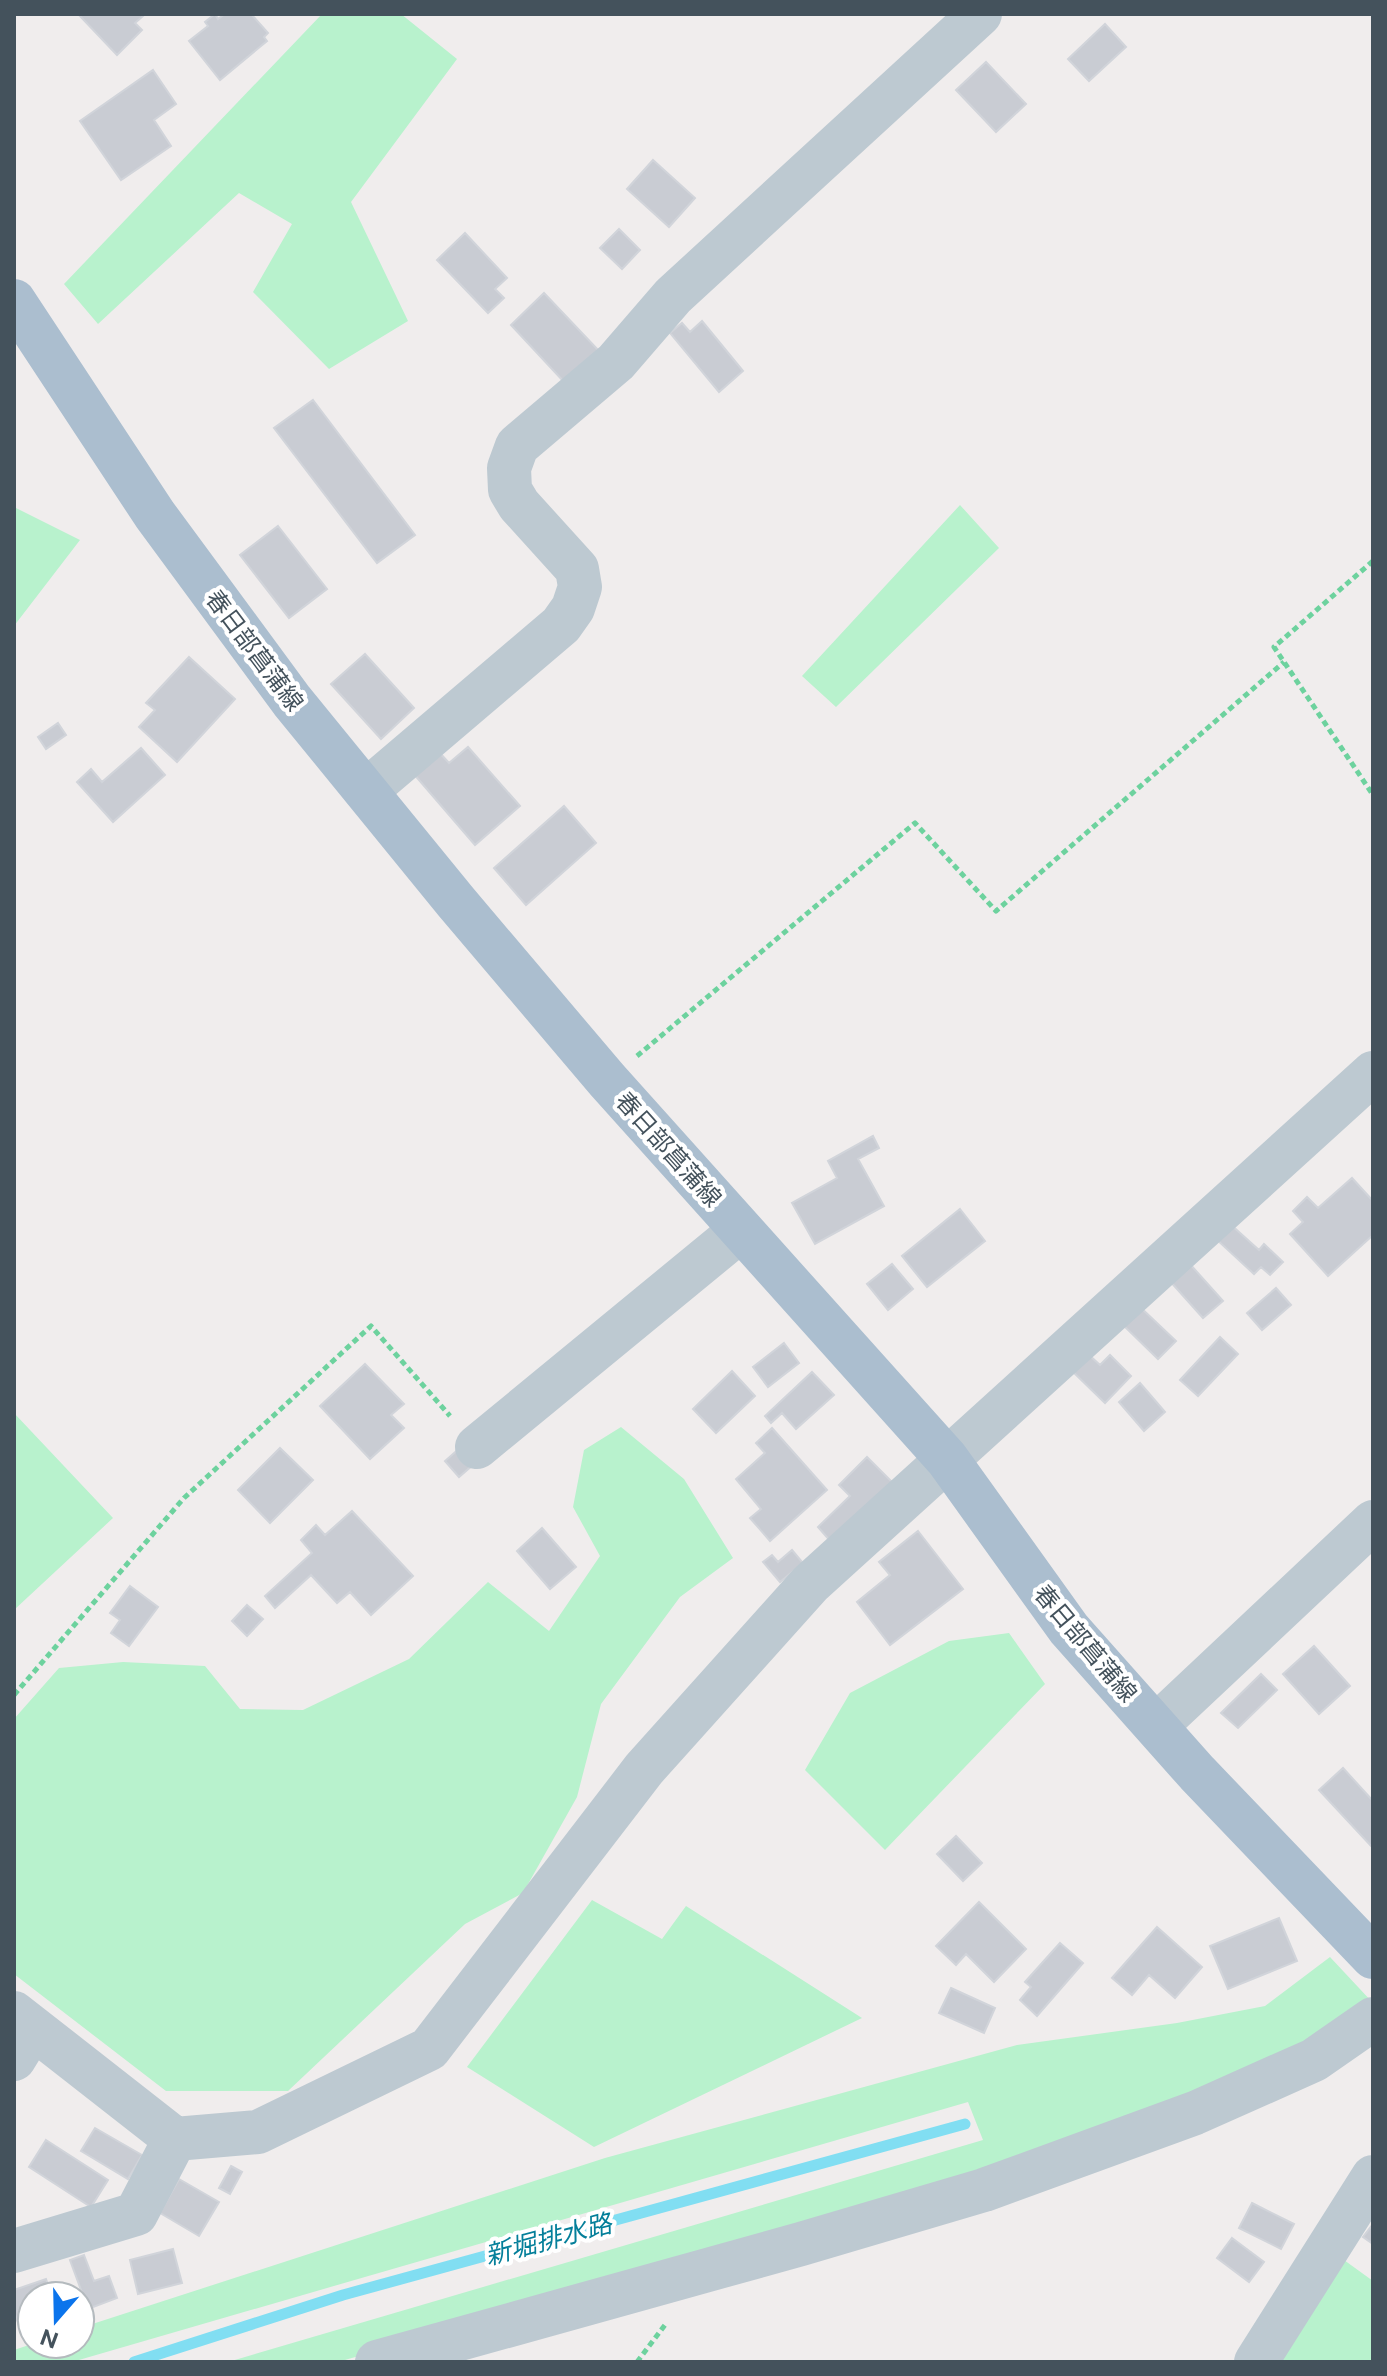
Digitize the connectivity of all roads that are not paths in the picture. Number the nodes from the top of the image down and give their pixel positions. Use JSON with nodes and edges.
{"nodes":[{"id":1,"x":980,"y":14,"type":"edge"},
{"id":2,"x":14,"y":301,"type":"edge"},
{"id":3,"x":366,"y":791,"type":"junction"},
{"id":4,"x":1373,"y":1073,"type":"edge"},
{"id":5,"x":741,"y":1230,"type":"junction"},
{"id":6,"x":477,"y":1447,"type":"road end"},
{"id":7,"x":947,"y":1459,"type":"junction"},
{"id":8,"x":1373,"y":1522,"type":"edge"},
{"id":9,"x":1156,"y":1726,"type":"junction"},
{"id":10,"x":1373,"y":1957,"type":"edge"},
{"id":11,"x":1373,"y":2019,"type":"edge"},
{"id":12,"x":20,"y":2033,"type":"edge"},
{"id":13,"x":175,"y":2139,"type":"junction"},
{"id":14,"x":1373,"y":2177,"type":"edge"},
{"id":15,"x":14,"y":2251,"type":"edge"},
{"id":16,"x":377,"y":2362,"type":"edge"},
{"id":17,"x":1256,"y":2362,"type":"edge"}],
"edges":[{"from":1,"to":3,"type":"street"},
{"from":2,"to":3,"type":"main road","name":"春日部菖蒲線"},
{"from":3,"to":5,"type":"main road","name":"春日部菖蒲線"},
{"from":4,"to":7,"type":"street"},
{"from":5,"to":6,"type":"street"},
{"from":5,"to":7,"type":"main road","name":"春日部菖蒲線"},
{"from":7,"to":9,"type":"main road","name":"春日部菖蒲線"},
{"from":7,"to":13,"type":"street"},
{"from":8,"to":9,"type":"street"},
{"from":9,"to":10,"type":"main road","name":"春日部菖蒲線"},
{"from":11,"to":16,"type":"street"},
{"from":12,"to":13,"type":"street"},
{"from":13,"to":15,"type":"street"},
{"from":14,"to":17,"type":"street"}]}
